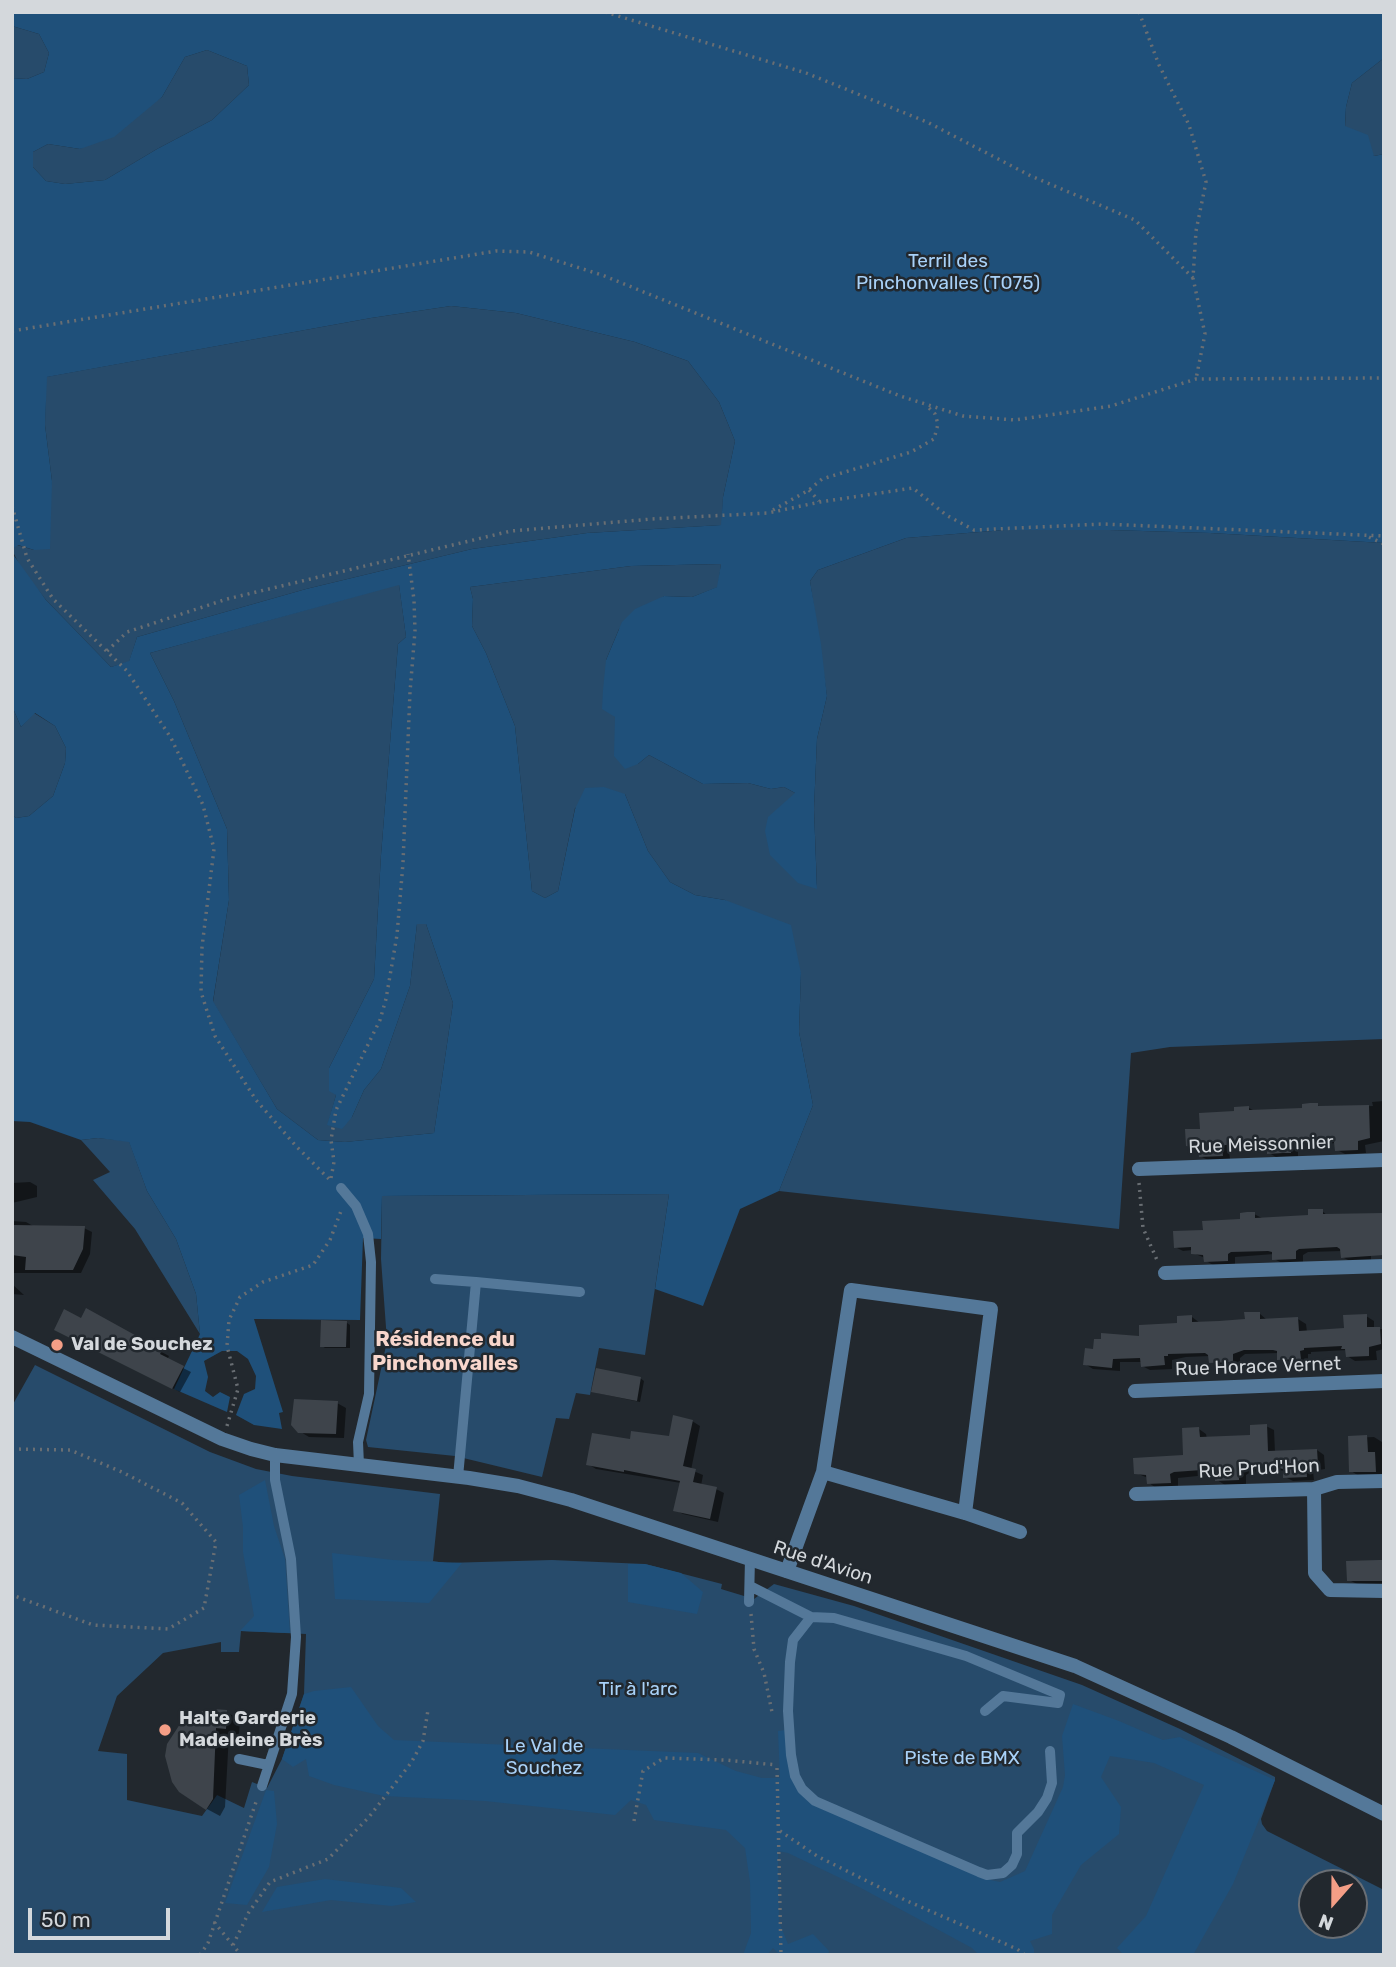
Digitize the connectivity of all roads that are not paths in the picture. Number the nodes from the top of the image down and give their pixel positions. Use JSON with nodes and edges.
{"nodes":[{"id":1,"x":1384,"y":1160,"type":"edge"},
{"id":2,"x":1139,"y":1169,"type":"road end"},
{"id":3,"x":341,"y":1188,"type":"road end"},
{"id":4,"x":1384,"y":1266,"type":"edge"},
{"id":5,"x":1165,"y":1273,"type":"road end"},
{"id":6,"x":435,"y":1279,"type":"dead end"},
{"id":7,"x":475,"y":1282,"type":"junction"},
{"id":8,"x":580,"y":1293,"type":"dead end"},
{"id":9,"x":12,"y":1337,"type":"edge"},
{"id":10,"x":1384,"y":1381,"type":"edge"},
{"id":11,"x":1135,"y":1391,"type":"dead end"},
{"id":12,"x":275,"y":1455,"type":"junction"},
{"id":13,"x":359,"y":1465,"type":"junction"},
{"id":14,"x":823,"y":1472,"type":"junction"},
{"id":15,"x":458,"y":1477,"type":"junction"},
{"id":16,"x":1384,"y":1481,"type":"edge"},
{"id":17,"x":1314,"y":1489,"type":"junction"},
{"id":18,"x":1136,"y":1494,"type":"dead end"},
{"id":19,"x":965,"y":1513,"type":"junction"},
{"id":20,"x":1020,"y":1532,"type":"dead end"},
{"id":21,"x":750,"y":1559,"type":"junction"},
{"id":22,"x":787,"y":1571,"type":"junction"},
{"id":23,"x":750,"y":1586,"type":"junction"},
{"id":24,"x":1384,"y":1591,"type":"edge"},
{"id":25,"x":749,"y":1602,"type":"road end"},
{"id":26,"x":811,"y":1617,"type":"junction"},
{"id":27,"x":985,"y":1712,"type":"dead end"},
{"id":28,"x":1050,"y":1751,"type":"dead end"},
{"id":29,"x":239,"y":1759,"type":"dead end"},
{"id":30,"x":268,"y":1765,"type":"junction"},
{"id":31,"x":262,"y":1786,"type":"road end"},
{"id":32,"x":1384,"y":1814,"type":"edge"}],
"edges":[{"from":1,"to":2,"type":"street","name":"Rue Meissonnier"},
{"from":3,"to":13,"type":"lane"},
{"from":4,"to":5,"type":"street"},
{"from":6,"to":7,"type":"lane"},
{"from":7,"to":8,"type":"lane"},
{"from":7,"to":15,"type":"lane"},
{"from":9,"to":12,"type":"street","name":"Rue d'Avion"},
{"from":10,"to":11,"type":"street","name":"Rue Horace Vernet"},
{"from":12,"to":13,"type":"street","name":"Rue d'Avion"},
{"from":12,"to":30,"type":"lane"},
{"from":13,"to":15,"type":"street","name":"Rue d'Avion"},
{"from":14,"to":19,"type":"street"},
{"from":14,"to":19,"type":"street"},
{"from":14,"to":22,"type":"street"},
{"from":15,"to":21,"type":"street","name":"Rue d'Avion"},
{"from":16,"to":17,"type":"street","name":"Rue Prud'Hon"},
{"from":17,"to":18,"type":"street","name":"Rue Prud'Hon"},
{"from":17,"to":24,"type":"street"},
{"from":19,"to":20,"type":"street"},
{"from":21,"to":22,"type":"street","name":"Rue d'Avion"},
{"from":21,"to":23,"type":"lane"},
{"from":22,"to":32,"type":"street","name":"Rue d'Avion"},
{"from":23,"to":25,"type":"lane"},
{"from":23,"to":26,"type":"lane"},
{"from":26,"to":27,"type":"lane"},
{"from":26,"to":28,"type":"lane"},
{"from":29,"to":30,"type":"lane"},
{"from":30,"to":31,"type":"lane"}]}
